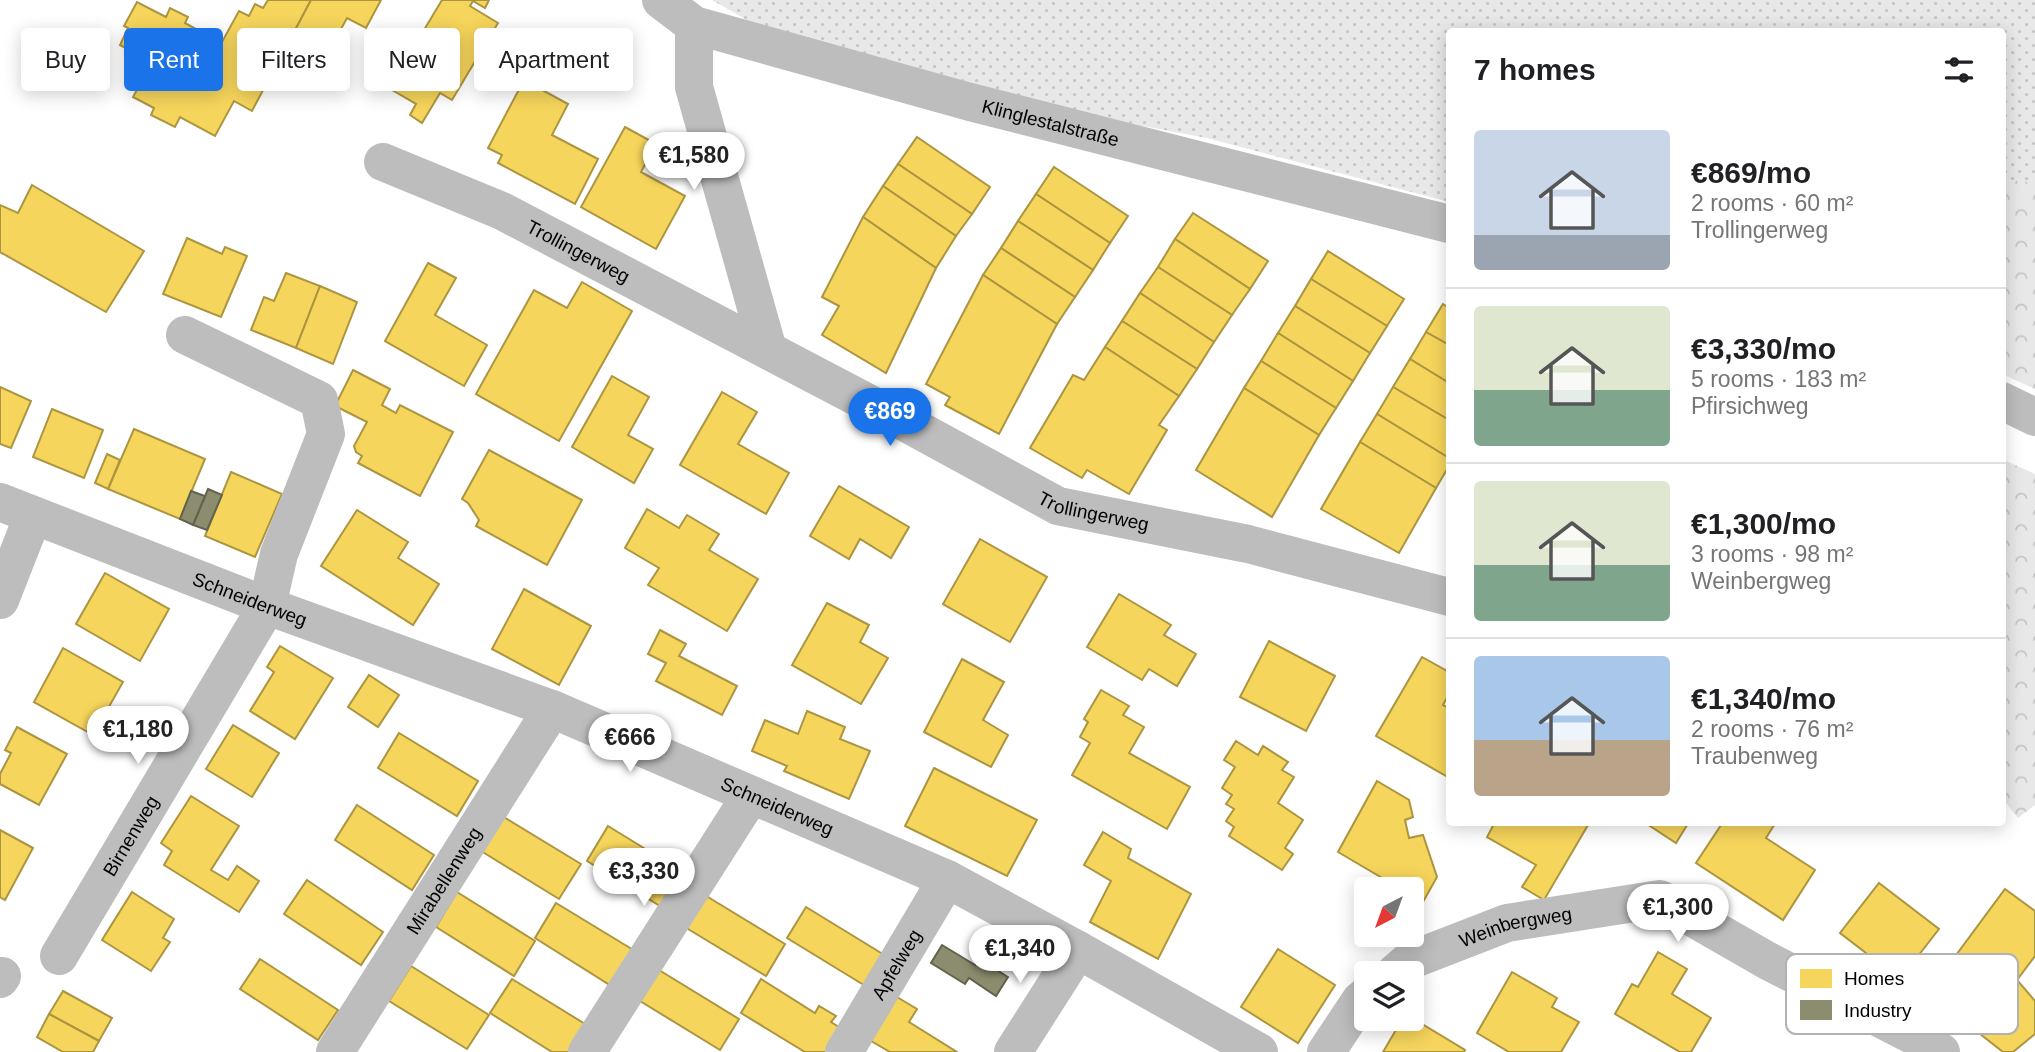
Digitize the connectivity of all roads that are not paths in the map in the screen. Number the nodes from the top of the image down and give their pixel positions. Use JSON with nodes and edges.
{"nodes":[{"id":1,"x":661,"y":0,"type":"edge"},
{"id":2,"x":694,"y":25,"type":"junction"},
{"id":3,"x":383,"y":162,"type":"dead end"},
{"id":4,"x":1446,"y":223,"type":"edge"},
{"id":5,"x":185,"y":335,"type":"dead end"},
{"id":6,"x":768,"y":350,"type":"junction"},
{"id":7,"x":2006,"y":403,"type":"edge"},
{"id":8,"x":2035,"y":417,"type":"edge"},
{"id":9,"x":16,"y":509,"type":"edge"},
{"id":10,"x":1446,"y":596,"type":"edge"},
{"id":11,"x":0,"y":600,"type":"edge"},
{"id":12,"x":267,"y":606,"type":"junction"},
{"id":13,"x":552,"y":709,"type":"junction"},
{"id":14,"x":751,"y":796,"type":"junction"},
{"id":15,"x":947,"y":879,"type":"junction"},
{"id":16,"x":1078,"y":950,"type":"junction"},
{"id":17,"x":59,"y":956,"type":"dead end"},
{"id":18,"x":1409,"y":961,"type":"edge"},
{"id":19,"x":1786,"y":970,"type":"edge"},
{"id":20,"x":1354,"y":1010,"type":"edge"},
{"id":21,"x":1907,"y":1034,"type":"edge"},
{"id":22,"x":335,"y":1052,"type":"edge"},
{"id":23,"x":587,"y":1052,"type":"edge"},
{"id":24,"x":844,"y":1052,"type":"edge"},
{"id":25,"x":1013,"y":1052,"type":"edge"},
{"id":26,"x":1259,"y":1052,"type":"edge"},
{"id":27,"x":1326,"y":1052,"type":"edge"},
{"id":28,"x":1941,"y":1052,"type":"edge"}],
"edges":[{"from":1,"to":2,"type":"street","name":"Klinglestalstraße"},
{"from":2,"to":4,"type":"street","name":"Klinglestalstraße"},
{"from":2,"to":6,"type":"street"},
{"from":3,"to":6,"type":"street","name":"Trollingerweg"},
{"from":5,"to":12,"type":"street","name":"Birnenweg"},
{"from":6,"to":10,"type":"street","name":"Trollingerweg"},
{"from":7,"to":8,"type":"street"},
{"from":9,"to":11,"type":"street"},
{"from":9,"to":12,"type":"street","name":"Schneiderweg"},
{"from":12,"to":13,"type":"street","name":"Schneiderweg"},
{"from":12,"to":17,"type":"street","name":"Birnenweg"},
{"from":13,"to":14,"type":"street","name":"Schneiderweg"},
{"from":13,"to":22,"type":"street","name":"Mirabellenweg"},
{"from":14,"to":15,"type":"street","name":"Schneiderweg"},
{"from":14,"to":23,"type":"street"},
{"from":15,"to":16,"type":"street","name":"Schneiderweg"},
{"from":15,"to":24,"type":"street","name":"Apfelweg"},
{"from":16,"to":25,"type":"street"},
{"from":16,"to":26,"type":"street","name":"Schneiderweg"},
{"from":18,"to":19,"type":"street","name":"Weinbergweg"},
{"from":20,"to":27,"type":"street"},
{"from":21,"to":28,"type":"street","name":"Weinbergweg"}]}
